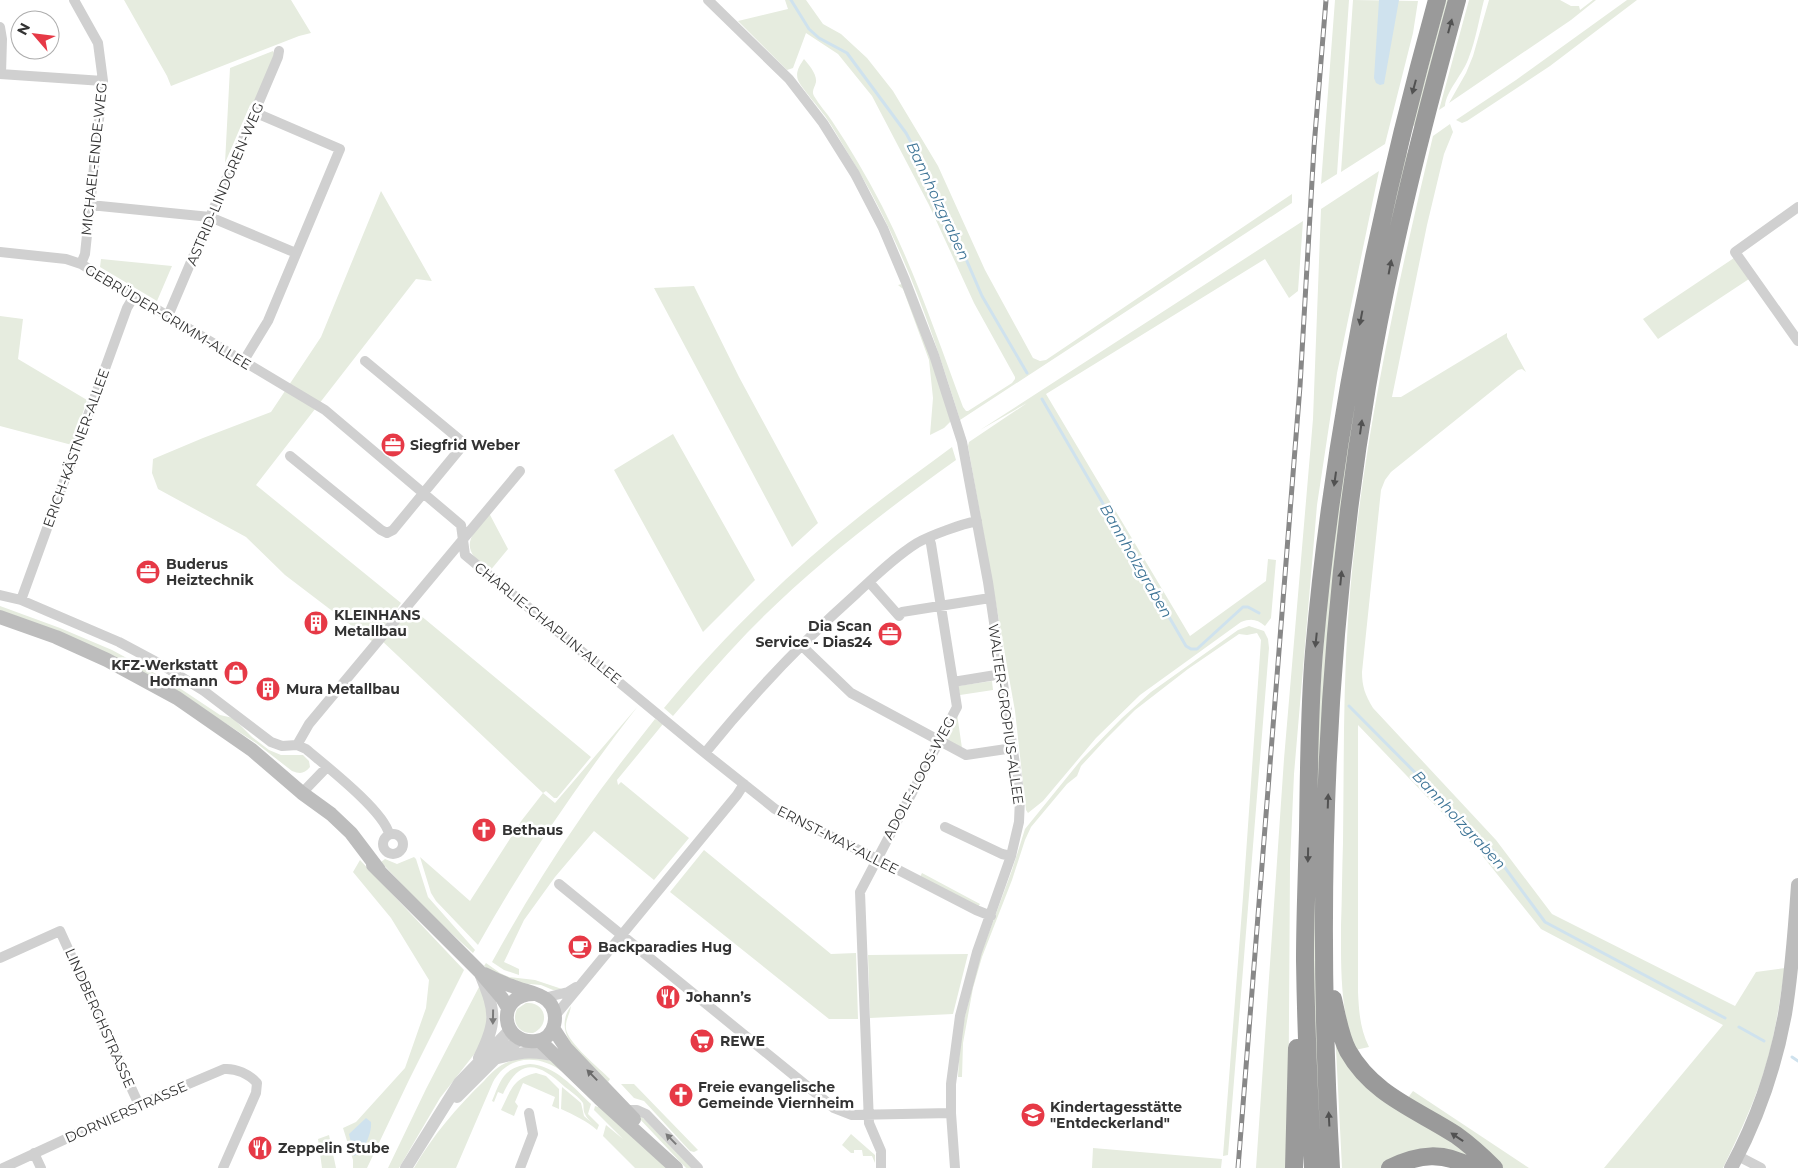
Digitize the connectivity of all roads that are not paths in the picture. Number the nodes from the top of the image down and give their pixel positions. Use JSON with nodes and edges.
{"nodes":[{"id":1,"x":74,"y":0,"type":"edge"},
{"id":2,"x":708,"y":0,"type":"edge"},
{"id":3,"x":1424,"y":0,"type":"edge"},
{"id":4,"x":1438,"y":0,"type":"edge"},
{"id":5,"x":1457,"y":0,"type":"edge"},
{"id":6,"x":0,"y":27,"type":"edge"},
{"id":7,"x":1426,"y":40,"type":"junction"},
{"id":8,"x":279,"y":51,"type":"dead end"},
{"id":9,"x":1,"y":74,"type":"edge"},
{"id":10,"x":103,"y":81,"type":"junction"},
{"id":11,"x":254,"y":112,"type":"junction"},
{"id":12,"x":90,"y":205,"type":"junction"},
{"id":13,"x":1798,"y":206,"type":"edge"},
{"id":14,"x":210,"y":217,"type":"junction"},
{"id":15,"x":0,"y":252,"type":"edge"},
{"id":16,"x":296,"y":253,"type":"junction"},
{"id":17,"x":81,"y":264,"type":"junction"},
{"id":18,"x":134,"y":296,"type":"junction"},
{"id":19,"x":168,"y":316,"type":"junction"},
{"id":20,"x":1798,"y":341,"type":"edge"},
{"id":21,"x":365,"y":361,"type":"dead end"},
{"id":22,"x":243,"y":362,"type":"junction"},
{"id":23,"x":326,"y":412,"type":"joint"},
{"id":24,"x":290,"y":456,"type":"dead end"},
{"id":25,"x":520,"y":471,"type":"dead end"},
{"id":26,"x":423,"y":493,"type":"junction"},
{"id":27,"x":977,"y":521,"type":"junction"},
{"id":28,"x":929,"y":538,"type":"junction"},
{"id":29,"x":463,"y":540,"type":"junction"},
{"id":30,"x":869,"y":582,"type":"junction"},
{"id":31,"x":0,"y":595,"type":"edge"},
{"id":32,"x":990,"y":598,"type":"junction"},
{"id":33,"x":21,"y":600,"type":"junction"},
{"id":34,"x":941,"y":606,"type":"junction"},
{"id":35,"x":0,"y":617,"type":"edge"},
{"id":36,"x":801,"y":645,"type":"junction"},
{"id":37,"x":1002,"y":674,"type":"junction"},
{"id":38,"x":953,"y":682,"type":"junction"},
{"id":39,"x":650,"y":708,"type":"joint"},
{"id":40,"x":939,"y":741,"type":"junction"},
{"id":41,"x":297,"y":745,"type":"junction"},
{"id":42,"x":1013,"y":748,"type":"junction"},
{"id":43,"x":705,"y":753,"type":"junction"},
{"id":44,"x":327,"y":767,"type":"junction"},
{"id":45,"x":744,"y":784,"type":"junction"},
{"id":46,"x":302,"y":794,"type":"junction"},
{"id":47,"x":945,"y":828,"type":"dead end"},
{"id":48,"x":389,"y":834,"type":"dead end"},
{"id":49,"x":1011,"y":856,"type":"junction"},
{"id":50,"x":877,"y":859,"type":"junction"},
{"id":51,"x":559,"y":884,"type":"dead end"},
{"id":52,"x":1798,"y":886,"type":"edge"},
{"id":53,"x":990,"y":916,"type":"junction"},
{"id":54,"x":622,"y":934,"type":"junction"},
{"id":55,"x":1324,"y":954,"type":"junction"},
{"id":56,"x":0,"y":958,"type":"edge"},
{"id":57,"x":1305,"y":958,"type":"junction"},
{"id":58,"x":479,"y":971,"type":"junction"},
{"id":59,"x":582,"y":984,"type":"junction"},
{"id":60,"x":539,"y":996,"type":"junction"},
{"id":61,"x":508,"y":1008,"type":"junction"},
{"id":62,"x":554,"y":1022,"type":"junction"},
{"id":63,"x":515,"y":1035,"type":"junction"},
{"id":64,"x":540,"y":1041,"type":"junction"},
{"id":65,"x":559,"y":1058,"type":"junction"},
{"id":66,"x":495,"y":1059,"type":"junction"},
{"id":67,"x":476,"y":1065,"type":"junction"},
{"id":68,"x":140,"y":1105,"type":"junction"},
{"id":69,"x":626,"y":1110,"type":"junction"},
{"id":70,"x":530,"y":1113,"type":"dead end"},
{"id":71,"x":951,"y":1113,"type":"junction"},
{"id":72,"x":869,"y":1115,"type":"junction"},
{"id":73,"x":429,"y":1129,"type":"junction"},
{"id":74,"x":34,"y":1153,"type":"junction"},
{"id":75,"x":1734,"y":1162,"type":"edge"},
{"id":76,"x":674,"y":1166,"type":"edge"},
{"id":77,"x":3,"y":1168,"type":"edge"},
{"id":78,"x":41,"y":1168,"type":"edge"},
{"id":79,"x":224,"y":1168,"type":"edge"},
{"id":80,"x":406,"y":1168,"type":"edge"},
{"id":81,"x":520,"y":1168,"type":"edge"},
{"id":82,"x":698,"y":1168,"type":"edge"},
{"id":83,"x":881,"y":1168,"type":"edge"},
{"id":84,"x":955,"y":1168,"type":"edge"},
{"id":85,"x":1294,"y":1168,"type":"edge"},
{"id":86,"x":1313,"y":1168,"type":"edge"},
{"id":87,"x":1331,"y":1168,"type":"edge"},
{"id":88,"x":1390,"y":1168,"type":"edge"},
{"id":89,"x":1472,"y":1168,"type":"edge"},
{"id":90,"x":1494,"y":1168,"type":"edge"},
{"id":91,"x":1761,"y":1168,"type":"edge"}],
"edges":[{"from":1,"to":10,"type":"street","name":"MICHAEL-ENDE-WEG"},
{"from":2,"to":27,"type":"street","name":"WALTER-GROPIUS-ALLEE"},
{"from":3,"to":7,"type":"highway"},
{"from":4,"to":7,"type":"highway"},
{"from":55,"to":5,"type":"highway","one_way":true},
{"from":6,"to":9,"type":"street"},
{"from":7,"to":57,"type":"highway","one_way":true},
{"from":8,"to":11,"type":"street","name":"ASTRID-LINDGREN-WEG"},
{"from":9,"to":10,"type":"street"},
{"from":10,"to":12,"type":"street","name":"MICHAEL-ENDE-WEG"},
{"from":11,"to":14,"type":"street","name":"ASTRID-LINDGREN-WEG"},
{"from":11,"to":16,"type":"street"},
{"from":12,"to":14,"type":"street"},
{"from":12,"to":17,"type":"street","name":"MICHAEL-ENDE-WEG"},
{"from":13,"to":20,"type":"street"},
{"from":14,"to":16,"type":"street"},
{"from":14,"to":19,"type":"street","name":"ASTRID-LINDGREN-WEG"},
{"from":15,"to":17,"type":"street","name":"GEBRÜDER-GRIMM-ALLEE"},
{"from":16,"to":22,"type":"street"},
{"from":17,"to":18,"type":"street","name":"GEBRÜDER-GRIMM-ALLEE"},
{"from":18,"to":19,"type":"street","name":"GEBRÜDER-GRIMM-ALLEE"},
{"from":18,"to":33,"type":"street","name":"ERICH-KÄSTNER-ALLEE"},
{"from":19,"to":22,"type":"street","name":"GEBRÜDER-GRIMM-ALLEE"},
{"from":21,"to":26,"type":"street"},
{"from":22,"to":23,"type":"street","name":"GEBRÜDER-GRIMM-ALLEE"},
{"from":23,"to":26,"type":"street","name":"CHARLIE-CHAPLIN-ALLEE"},
{"from":24,"to":26,"type":"street"},
{"from":25,"to":29,"type":"street"},
{"from":26,"to":29,"type":"street","name":"CHARLIE-CHAPLIN-ALLEE"},
{"from":27,"to":28,"type":"street"},
{"from":27,"to":32,"type":"street","name":"WALTER-GROPIUS-ALLEE"},
{"from":28,"to":30,"type":"street"},
{"from":28,"to":34,"type":"street","name":"ADOLF-LOOS-WEG"},
{"from":29,"to":39,"type":"street","name":"CHARLIE-CHAPLIN-ALLEE"},
{"from":29,"to":41,"type":"street"},
{"from":30,"to":34,"type":"street"},
{"from":30,"to":36,"type":"street"},
{"from":31,"to":33,"type":"street"},
{"from":32,"to":34,"type":"street"},
{"from":32,"to":37,"type":"street","name":"WALTER-GROPIUS-ALLEE"},
{"from":33,"to":41,"type":"street"},
{"from":34,"to":38,"type":"street","name":"ADOLF-LOOS-WEG"},
{"from":35,"to":46,"type":"main road"},
{"from":36,"to":40,"type":"street"},
{"from":36,"to":43,"type":"street"},
{"from":37,"to":38,"type":"street"},
{"from":37,"to":42,"type":"street","name":"WALTER-GROPIUS-ALLEE"},
{"from":38,"to":40,"type":"street","name":"ADOLF-LOOS-WEG"},
{"from":39,"to":43,"type":"street","name":"ERNST-MAY-ALLEE"},
{"from":40,"to":42,"type":"street"},
{"from":40,"to":50,"type":"street","name":"ADOLF-LOOS-WEG"},
{"from":41,"to":44,"type":"street"},
{"from":42,"to":49,"type":"street","name":"WALTER-GROPIUS-ALLEE"},
{"from":43,"to":45,"type":"street","name":"ERNST-MAY-ALLEE"},
{"from":44,"to":46,"type":"street"},
{"from":44,"to":48,"type":"street"},
{"from":45,"to":50,"type":"street","name":"ERNST-MAY-ALLEE"},
{"from":45,"to":54,"type":"street"},
{"from":46,"to":58,"type":"main road"},
{"from":47,"to":49,"type":"street"},
{"from":49,"to":53,"type":"street","name":"WALTER-GROPIUS-ALLEE"},
{"from":50,"to":53,"type":"street","name":"ERNST-MAY-ALLEE"},
{"from":50,"to":72,"type":"street","name":"ADOLF-LOOS-WEG"},
{"from":51,"to":54,"type":"street"},
{"from":52,"to":75,"type":"main road"},
{"from":53,"to":71,"type":"street","name":"WALTER-GROPIUS-ALLEE"},
{"from":54,"to":59,"type":"street"},
{"from":54,"to":72,"type":"street"},
{"from":87,"to":55,"type":"highway","one_way":true},
{"from":90,"to":55,"type":"highway","one_way":true},
{"from":56,"to":68,"type":"street","name":"LINDBERGHSTRASSE"},
{"from":57,"to":85,"type":"highway"},
{"from":57,"to":86,"type":"highway"},
{"from":58,"to":60,"type":"main road"},
{"from":58,"to":61,"type":"main road"},
{"from":58,"to":67,"type":"street","one_way":true},
{"from":59,"to":60,"type":"street"},
{"from":59,"to":62,"type":"street"},
{"from":60,"to":61,"type":"main road"},
{"from":60,"to":62,"type":"main road"},
{"from":61,"to":63,"type":"main road"},
{"from":62,"to":64,"type":"main road"},
{"from":69,"to":62,"type":"main road","one_way":true},
{"from":63,"to":64,"type":"main road"},
{"from":63,"to":66,"type":"street"},
{"from":63,"to":67,"type":"street"},
{"from":64,"to":65,"type":"main road"},
{"from":65,"to":66,"type":"street"},
{"from":65,"to":76,"type":"main road"},
{"from":66,"to":73,"type":"street"},
{"from":67,"to":73,"type":"street"},
{"from":68,"to":74,"type":"street","name":"DORNIERSTRASSE"},
{"from":68,"to":79,"type":"street","name":"DORNIERSTRASSE"},
{"from":69,"to":76,"type":"main road"},
{"from":82,"to":69,"type":"street","one_way":true},
{"from":70,"to":81,"type":"street"},
{"from":71,"to":72,"type":"street"},
{"from":71,"to":84,"type":"street","name":"WALTER-GROPIUS-ALLEE"},
{"from":72,"to":83,"type":"street","name":"ADOLF-LOOS-WEG"},
{"from":73,"to":80,"type":"street"},
{"from":74,"to":77,"type":"street","name":"DORNIERSTRASSE"},
{"from":74,"to":78,"type":"street"},
{"from":75,"to":91,"type":"street"},
{"from":88,"to":89,"type":"highway"}]}
